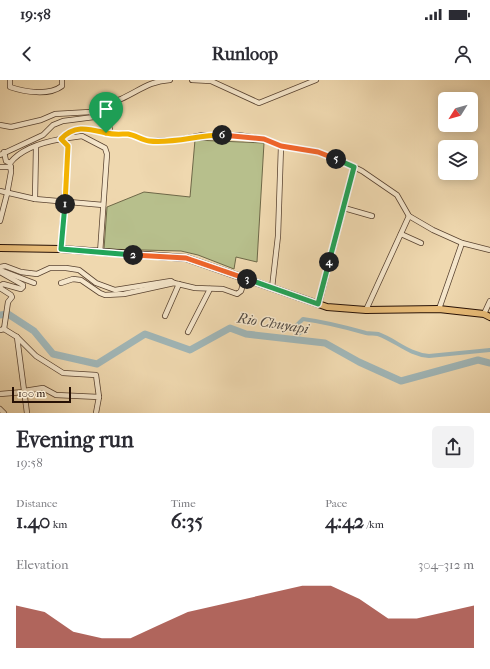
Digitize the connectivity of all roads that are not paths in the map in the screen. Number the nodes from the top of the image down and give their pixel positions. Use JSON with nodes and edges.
{"nodes":[{"id":1,"x":10,"y":80,"type":"edge"},
{"id":2,"x":62,"y":80,"type":"edge"},
{"id":3,"x":170,"y":80,"type":"edge"},
{"id":4,"x":192,"y":80,"type":"edge"},
{"id":5,"x":316,"y":80,"type":"edge"},
{"id":6,"x":90,"y":112,"type":"junction"},
{"id":7,"x":94,"y":116,"type":"junction"},
{"id":8,"x":0,"y":125,"type":"edge"},
{"id":9,"x":106,"y":133,"type":"junction"},
{"id":10,"x":61,"y":139,"type":"junction"},
{"id":11,"x":281,"y":146,"type":"junction"},
{"id":12,"x":36,"y":147,"type":"junction"},
{"id":13,"x":2,"y":153,"type":"edge"},
{"id":14,"x":10,"y":165,"type":"junction"},
{"id":15,"x":0,"y":167,"type":"edge"},
{"id":16,"x":354,"y":167,"type":"junction"},
{"id":17,"x":0,"y":191,"type":"edge"},
{"id":18,"x":7,"y":194,"type":"junction"},
{"id":19,"x":34,"y":199,"type":"junction"},
{"id":20,"x":65,"y":202,"type":"junction"},
{"id":21,"x":103,"y":205,"type":"junction"},
{"id":22,"x":344,"y":208,"type":"junction"},
{"id":23,"x":372,"y":216,"type":"dead end"},
{"id":24,"x":409,"y":216,"type":"junction"},
{"id":25,"x":0,"y":221,"type":"edge"},
{"id":26,"x":401,"y":234,"type":"junction"},
{"id":27,"x":421,"y":243,"type":"dead end"},
{"id":28,"x":462,"y":243,"type":"junction"},
{"id":29,"x":0,"y":248,"type":"edge"},
{"id":30,"x":61,"y":249,"type":"junction"},
{"id":31,"x":490,"y":250,"type":"edge"},
{"id":32,"x":100,"y":253,"type":"junction"},
{"id":33,"x":0,"y":266,"type":"edge"},
{"id":34,"x":0,"y":271,"type":"edge"},
{"id":35,"x":245,"y":278,"type":"junction"},
{"id":36,"x":174,"y":282,"type":"junction"},
{"id":37,"x":34,"y":283,"type":"dead end"},
{"id":38,"x":61,"y":283,"type":"dead end"},
{"id":39,"x":179,"y":284,"type":"junction"},
{"id":40,"x":0,"y":287,"type":"edge"},
{"id":41,"x":272,"y":288,"type":"junction"},
{"id":42,"x":210,"y":289,"type":"junction"},
{"id":43,"x":490,"y":301,"type":"edge"},
{"id":44,"x":318,"y":304,"type":"junction"},
{"id":45,"x":439,"y":309,"type":"junction"},
{"id":46,"x":366,"y":310,"type":"junction"},
{"id":47,"x":484,"y":314,"type":"junction"},
{"id":48,"x":165,"y":316,"type":"dead end"},
{"id":49,"x":490,"y":317,"type":"edge"},
{"id":50,"x":2,"y":329,"type":"edge"},
{"id":51,"x":188,"y":332,"type":"dead end"},
{"id":52,"x":17,"y":337,"type":"junction"},
{"id":53,"x":24,"y":391,"type":"junction"},
{"id":54,"x":0,"y":394,"type":"edge"},
{"id":55,"x":99,"y":397,"type":"junction"},
{"id":56,"x":0,"y":409,"type":"edge"},
{"id":57,"x":4,"y":413,"type":"edge"},
{"id":58,"x":27,"y":413,"type":"edge"},
{"id":59,"x":96,"y":413,"type":"edge"}],
"edges":[{"from":1,"to":2,"type":"street"},
{"from":3,"to":6,"type":"street"},
{"from":4,"to":5,"type":"street"},
{"from":6,"to":7,"type":"street"},
{"from":6,"to":8,"type":"street"},
{"from":7,"to":9,"type":"street"},
{"from":7,"to":13,"type":"street"},
{"from":9,"to":10,"type":"street"},
{"from":9,"to":11,"type":"street"},
{"from":10,"to":12,"type":"street"},
{"from":10,"to":20,"type":"street"},
{"from":10,"to":21,"type":"street"},
{"from":11,"to":16,"type":"street"},
{"from":11,"to":41,"type":"street"},
{"from":12,"to":14,"type":"street"},
{"from":12,"to":19,"type":"street"},
{"from":13,"to":14,"type":"street"},
{"from":14,"to":15,"type":"street"},
{"from":14,"to":18,"type":"street"},
{"from":16,"to":22,"type":"street"},
{"from":16,"to":24,"type":"street"},
{"from":17,"to":18,"type":"street"},
{"from":18,"to":19,"type":"street"},
{"from":18,"to":25,"type":"street"},
{"from":19,"to":20,"type":"street"},
{"from":20,"to":21,"type":"street"},
{"from":20,"to":30,"type":"street"},
{"from":21,"to":32,"type":"street"},
{"from":22,"to":23,"type":"street"},
{"from":22,"to":44,"type":"street"},
{"from":24,"to":26,"type":"street"},
{"from":24,"to":28,"type":"street"},
{"from":26,"to":27,"type":"street"},
{"from":26,"to":46,"type":"street"},
{"from":28,"to":31,"type":"street"},
{"from":28,"to":45,"type":"street"},
{"from":29,"to":30,"type":"main road"},
{"from":30,"to":32,"type":"main road"},
{"from":32,"to":35,"type":"main road"},
{"from":33,"to":36,"type":"street"},
{"from":34,"to":37,"type":"street"},
{"from":34,"to":40,"type":"street"},
{"from":35,"to":41,"type":"main road"},
{"from":35,"to":42,"type":"street"},
{"from":36,"to":38,"type":"street"},
{"from":36,"to":39,"type":"street"},
{"from":39,"to":42,"type":"street"},
{"from":39,"to":48,"type":"street"},
{"from":40,"to":50,"type":"street"},
{"from":41,"to":44,"type":"main road"},
{"from":42,"to":51,"type":"street"},
{"from":43,"to":47,"type":"street"},
{"from":44,"to":46,"type":"main road"},
{"from":45,"to":46,"type":"main road"},
{"from":45,"to":47,"type":"main road"},
{"from":47,"to":49,"type":"main road"},
{"from":50,"to":52,"type":"street"},
{"from":52,"to":53,"type":"street"},
{"from":52,"to":55,"type":"street"},
{"from":53,"to":54,"type":"street"},
{"from":53,"to":55,"type":"street"},
{"from":53,"to":58,"type":"street"},
{"from":55,"to":59,"type":"street"},
{"from":56,"to":57,"type":"street"}]}
